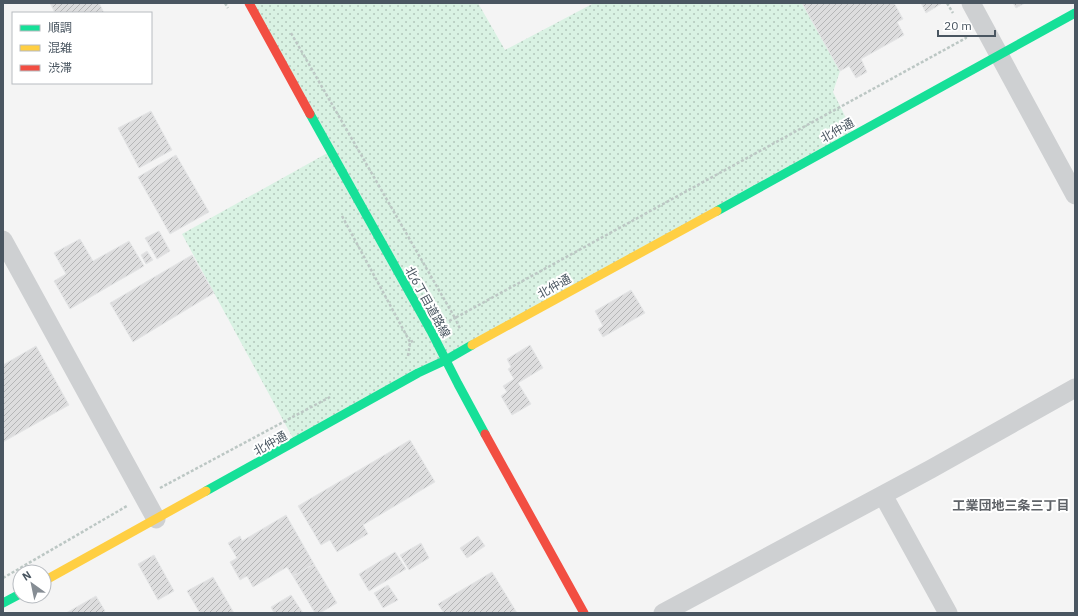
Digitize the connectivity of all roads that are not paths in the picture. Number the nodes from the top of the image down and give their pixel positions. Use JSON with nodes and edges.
{"nodes":[{"id":1,"x":249,"y":3,"type":"edge"},
{"id":2,"x":970,"y":3,"type":"edge"},
{"id":3,"x":1075,"y":13,"type":"edge"},
{"id":4,"x":999,"y":55,"type":"junction"},
{"id":5,"x":1075,"y":195,"type":"edge"},
{"id":6,"x":3,"y":240,"type":"edge"},
{"id":7,"x":446,"y":360,"type":"junction"},
{"id":8,"x":1075,"y":388,"type":"edge"},
{"id":9,"x":883,"y":495,"type":"junction"},
{"id":10,"x":156,"y":519,"type":"junction"},
{"id":11,"x":52,"y":577,"type":"edge"},
{"id":12,"x":12,"y":598,"type":"edge"},
{"id":13,"x":3,"y":603,"type":"edge"},
{"id":14,"x":584,"y":613,"type":"edge"},
{"id":15,"x":664,"y":613,"type":"edge"},
{"id":16,"x":948,"y":613,"type":"edge"}],
"edges":[{"from":1,"to":7,"type":"street","name":"北6丁目道路線"},
{"from":2,"to":4,"type":"street"},
{"from":3,"to":4,"type":"street","name":"北仲通"},
{"from":4,"to":5,"type":"street"},
{"from":4,"to":7,"type":"street","name":"北仲通"},
{"from":6,"to":10,"type":"street"},
{"from":7,"to":10,"type":"street","name":"北仲通"},
{"from":7,"to":14,"type":"street","name":"北6丁目道路線"},
{"from":8,"to":9,"type":"street"},
{"from":9,"to":15,"type":"street"},
{"from":9,"to":16,"type":"street"},
{"from":10,"to":11,"type":"street","name":"北仲通"},
{"from":12,"to":13,"type":"street"}]}
